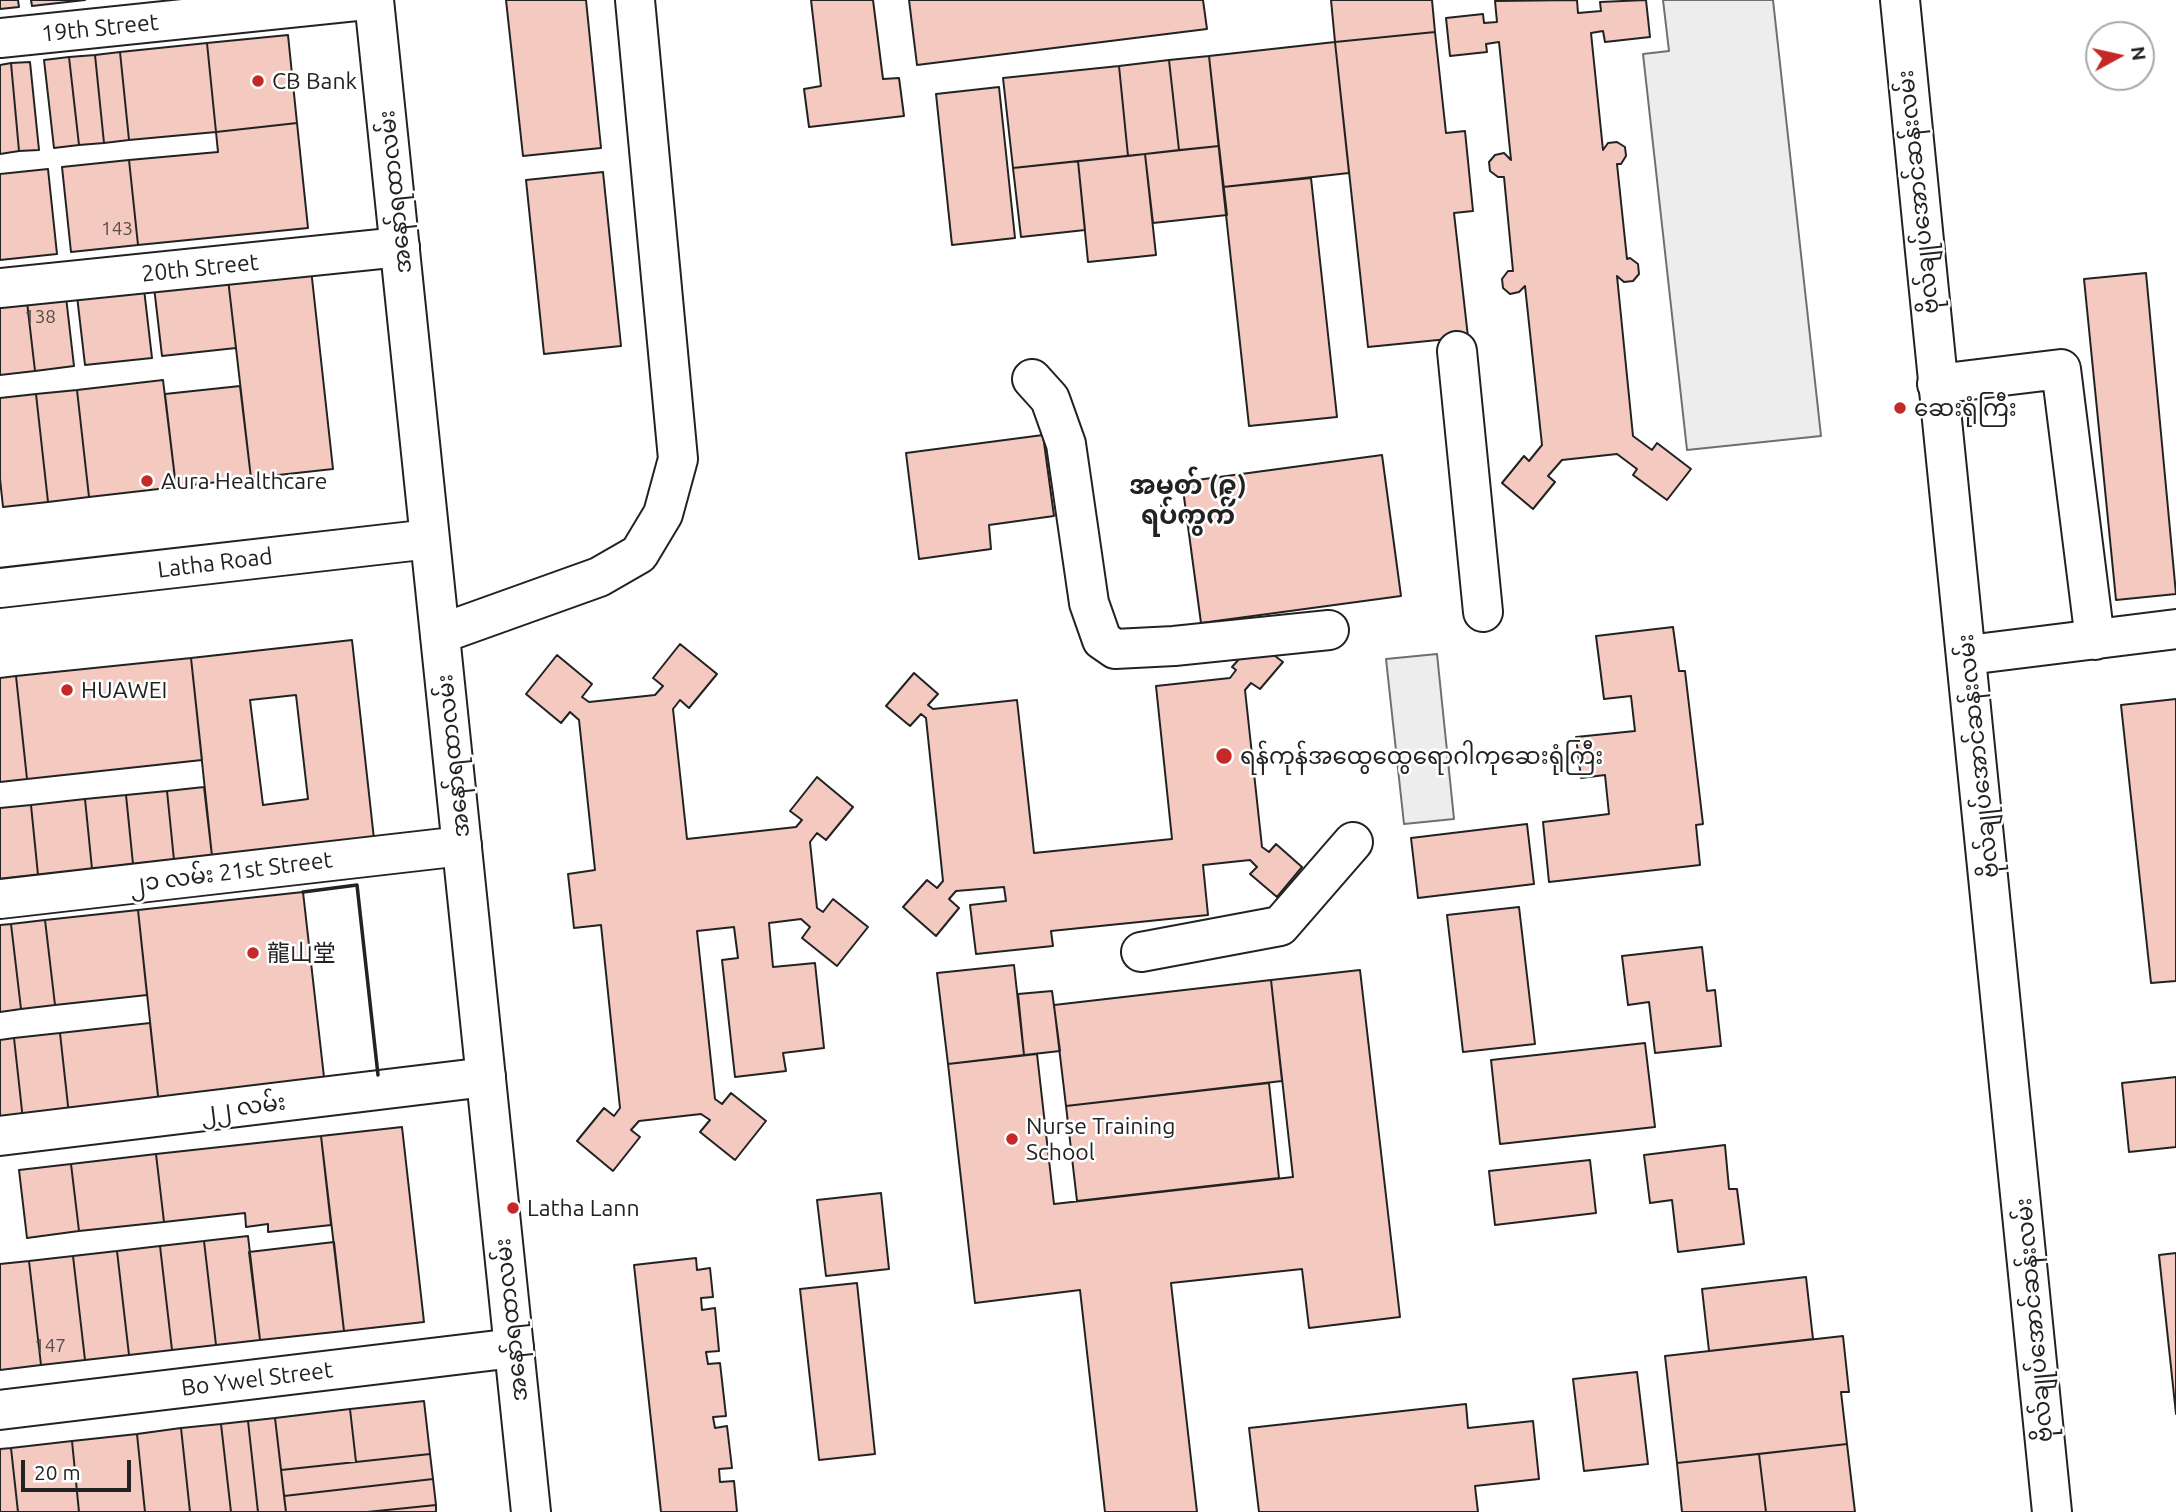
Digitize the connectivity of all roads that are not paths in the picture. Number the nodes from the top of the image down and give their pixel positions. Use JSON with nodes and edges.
{"nodes":[{"id":1,"x":366,"y":0,"type":"edge"},
{"id":2,"x":374,"y":0,"type":"edge"},
{"id":3,"x":635,"y":0,"type":"edge"},
{"id":4,"x":1900,"y":0,"type":"edge"},
{"id":5,"x":0,"y":38,"type":"edge"},
{"id":6,"x":400,"y":247,"type":"junction"},
{"id":7,"x":0,"y":288,"type":"edge"},
{"id":8,"x":1457,"y":351,"type":"dead end"},
{"id":9,"x":1032,"y":379,"type":"dead end"},
{"id":10,"x":1937,"y":384,"type":"junction"},
{"id":11,"x":430,"y":539,"type":"junction"},
{"id":12,"x":0,"y":588,"type":"edge"},
{"id":13,"x":1483,"y":612,"type":"dead end"},
{"id":14,"x":2176,"y":629,"type":"edge"},
{"id":15,"x":1329,"y":630,"type":"dead end"},
{"id":16,"x":440,"y":634,"type":"junction"},
{"id":17,"x":2095,"y":640,"type":"junction"},
{"id":18,"x":1968,"y":655,"type":"junction"},
{"id":19,"x":1353,"y":842,"type":"dead end"},
{"id":20,"x":462,"y":846,"type":"junction"},
{"id":21,"x":0,"y":899,"type":"edge"},
{"id":22,"x":1141,"y":953,"type":"dead end"},
{"id":23,"x":486,"y":1077,"type":"junction"},
{"id":24,"x":0,"y":1136,"type":"edge"},
{"id":25,"x":514,"y":1348,"type":"junction"},
{"id":26,"x":0,"y":1410,"type":"edge"},
{"id":27,"x":531,"y":1512,"type":"edge"},
{"id":28,"x":2052,"y":1512,"type":"edge"}],
"edges":[{"from":1,"to":5,"type":"main road","name":"19th Street"},
{"from":2,"to":6,"type":"main road","name":"အနော်ရထာလမ်း"},
{"from":3,"to":16,"type":"main road"},
{"from":4,"to":10,"type":"main road","name":"ဗိုလ်ချုပ်အောင်ဆန်းလမ်း"},
{"from":6,"to":7,"type":"main road","name":"20th Street"},
{"from":6,"to":11,"type":"main road","name":"အနော်ရထာလမ်း"},
{"from":8,"to":13,"type":"main road"},
{"from":9,"to":15,"type":"main road"},
{"from":10,"to":17,"type":"main road"},
{"from":10,"to":18,"type":"main road","name":"ဗိုလ်ချုပ်အောင်ဆန်းလမ်း"},
{"from":11,"to":12,"type":"main road","name":"Latha Road"},
{"from":11,"to":16,"type":"main road","name":"အနော်ရထာလမ်း"},
{"from":14,"to":17,"type":"main road"},
{"from":16,"to":20,"type":"main road","name":"အနော်ရထာလမ်း"},
{"from":17,"to":18,"type":"main road"},
{"from":18,"to":28,"type":"main road","name":"ဗိုလ်ချုပ်အောင်ဆန်းလမ်း"},
{"from":19,"to":22,"type":"main road"},
{"from":20,"to":21,"type":"main road","name":"၂၁ လမ်း 21st Street"},
{"from":20,"to":23,"type":"main road","name":"အနော်ရထာလမ်း"},
{"from":23,"to":24,"type":"main road","name":"၂၂ လမ်း"},
{"from":23,"to":25,"type":"main road","name":"အနော်ရထာလမ်း"},
{"from":25,"to":26,"type":"main road","name":"Bo Ywel Street"},
{"from":25,"to":27,"type":"main road","name":"အနော်ရထာလမ်း"}]}
